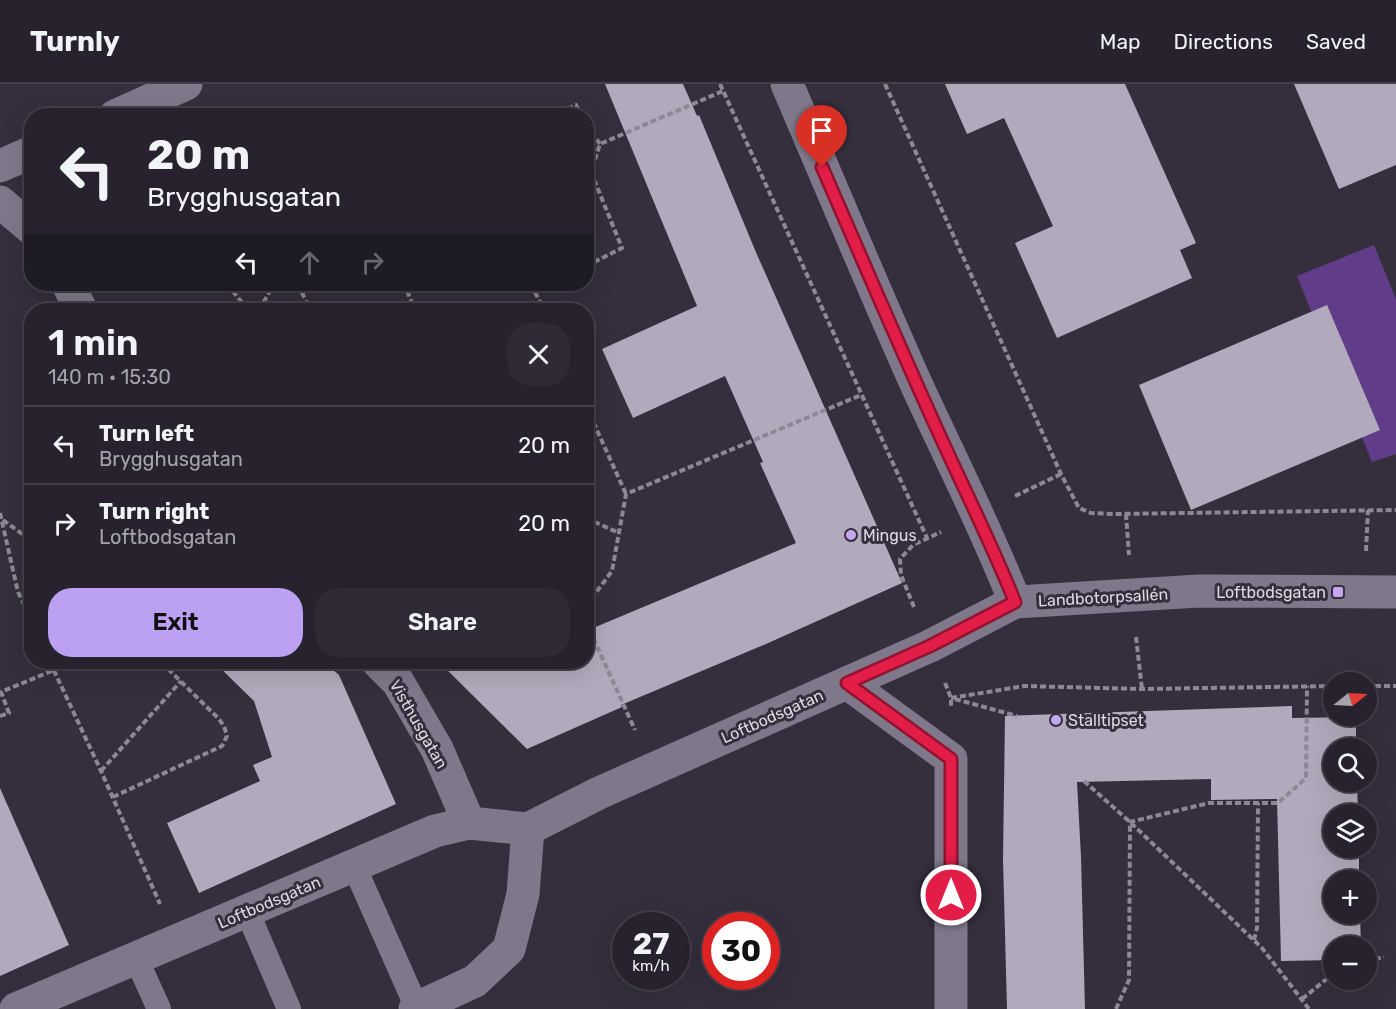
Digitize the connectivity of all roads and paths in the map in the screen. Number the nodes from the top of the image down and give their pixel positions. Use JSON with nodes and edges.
{"nodes":[{"id":1,"x":186,"y":84,"type":"edge"},
{"id":2,"x":720,"y":84,"type":"edge"},
{"id":3,"x":787,"y":84,"type":"edge"},
{"id":4,"x":885,"y":84,"type":"edge"},
{"id":5,"x":723,"y":92,"type":"junction"},
{"id":6,"x":133,"y":108,"type":"edge"},
{"id":7,"x":594,"y":136,"type":"edge"},
{"id":8,"x":600,"y":144,"type":"junction"},
{"id":9,"x":24,"y":156,"type":"edge"},
{"id":10,"x":594,"y":163,"type":"edge"},
{"id":11,"x":0,"y":166,"type":"edge"},
{"id":12,"x":594,"y":179,"type":"edge"},
{"id":13,"x":0,"y":202,"type":"edge"},
{"id":14,"x":24,"y":222,"type":"edge"},
{"id":15,"x":594,"y":262,"type":"edge"},
{"id":16,"x":233,"y":291,"type":"edge"},
{"id":17,"x":407,"y":291,"type":"dead end"},
{"id":18,"x":535,"y":292,"type":"edge"},
{"id":19,"x":242,"y":303,"type":"edge"},
{"id":20,"x":412,"y":303,"type":"edge"},
{"id":21,"x":540,"y":303,"type":"edge"},
{"id":22,"x":861,"y":395,"type":"junction"},
{"id":23,"x":594,"y":424,"type":"edge"},
{"id":24,"x":626,"y":494,"type":"junction"},
{"id":25,"x":1368,"y":510,"type":"junction"},
{"id":26,"x":1396,"y":510,"type":"edge"},
{"id":27,"x":0,"y":513,"type":"edge"},
{"id":28,"x":3,"y":519,"type":"junction"},
{"id":29,"x":594,"y":522,"type":"edge"},
{"id":30,"x":619,"y":534,"type":"junction"},
{"id":31,"x":24,"y":535,"type":"edge"},
{"id":32,"x":927,"y":538,"type":"dead end"},
{"id":33,"x":1366,"y":554,"type":"dead end"},
{"id":34,"x":1396,"y":592,"type":"edge"},
{"id":35,"x":594,"y":595,"type":"edge"},
{"id":36,"x":1015,"y":602,"type":"junction"},
{"id":37,"x":24,"y":604,"type":"edge"},
{"id":38,"x":594,"y":640,"type":"edge"},
{"id":39,"x":168,"y":669,"type":"edge"},
{"id":40,"x":385,"y":669,"type":"edge"},
{"id":41,"x":54,"y":670,"type":"joint"},
{"id":42,"x":181,"y":681,"type":"junction"},
{"id":43,"x":847,"y":683,"type":"junction"},
{"id":44,"x":1323,"y":686,"type":"edge"},
{"id":45,"x":1377,"y":686,"type":"edge"},
{"id":46,"x":1396,"y":686,"type":"edge"},
{"id":47,"x":1307,"y":687,"type":"junction"},
{"id":48,"x":0,"y":716,"type":"edge"},
{"id":49,"x":1017,"y":716,"type":"dead end"},
{"id":50,"x":652,"y":769,"type":"junction"},
{"id":51,"x":101,"y":771,"type":"junction"},
{"id":52,"x":1084,"y":781,"type":"dead end"},
{"id":53,"x":113,"y":797,"type":"junction"},
{"id":54,"x":1258,"y":803,"type":"junction"},
{"id":55,"x":1130,"y":822,"type":"junction"},
{"id":56,"x":469,"y":823,"type":"junction"},
{"id":57,"x":528,"y":829,"type":"junction"},
{"id":58,"x":354,"y":866,"type":"junction"},
{"id":59,"x":247,"y":911,"type":"junction"},
{"id":60,"x":1254,"y":940,"type":"junction"},
{"id":61,"x":176,"y":941,"type":"junction"},
{"id":62,"x":1384,"y":957,"type":"dead end"},
{"id":63,"x":136,"y":958,"type":"junction"},
{"id":64,"x":1377,"y":959,"type":"edge"},
{"id":65,"x":1323,"y":982,"type":"edge"},
{"id":66,"x":1302,"y":1000,"type":"junction"},
{"id":67,"x":16,"y":1009,"type":"edge"},
{"id":68,"x":159,"y":1009,"type":"edge"},
{"id":69,"x":289,"y":1009,"type":"edge"},
{"id":70,"x":416,"y":1009,"type":"edge"},
{"id":71,"x":951,"y":1009,"type":"edge"},
{"id":72,"x":1116,"y":1009,"type":"edge"},
{"id":73,"x":1309,"y":1009,"type":"edge"}],
"edges":[{"from":1,"to":6,"type":"street"},
{"from":2,"to":5,"type":"path"},
{"from":3,"to":36,"type":"street","name":"Landbotorpsallén"},
{"from":4,"to":25,"type":"path"},
{"from":5,"to":8,"type":"path"},
{"from":5,"to":22,"type":"path"},
{"from":7,"to":8,"type":"path"},
{"from":8,"to":10,"type":"path"},
{"from":9,"to":11,"type":"street"},
{"from":12,"to":15,"type":"path"},
{"from":13,"to":14,"type":"street"},
{"from":16,"to":19,"type":"path"},
{"from":17,"to":20,"type":"path"},
{"from":18,"to":21,"type":"path"},
{"from":22,"to":24,"type":"path"},
{"from":22,"to":32,"type":"path"},
{"from":23,"to":24,"type":"path"},
{"from":24,"to":30,"type":"path"},
{"from":25,"to":26,"type":"path"},
{"from":25,"to":33,"type":"path"},
{"from":27,"to":28,"type":"path"},
{"from":28,"to":31,"type":"path"},
{"from":28,"to":37,"type":"path"},
{"from":29,"to":30,"type":"path"},
{"from":30,"to":35,"type":"path"},
{"from":34,"to":36,"type":"street","name":"Landbotorpsallén"},
{"from":36,"to":43,"type":"street","name":"Loftbodsgatan"},
{"from":38,"to":50,"type":"path"},
{"from":39,"to":42,"type":"path"},
{"from":40,"to":56,"type":"street","name":"Visthusgatan"},
{"from":41,"to":48,"type":"path"},
{"from":41,"to":51,"type":"path"},
{"from":42,"to":51,"type":"path"},
{"from":42,"to":53,"type":"path"},
{"from":43,"to":50,"type":"street","name":"Loftbodsgatan"},
{"from":43,"to":71,"type":"street"},
{"from":44,"to":47,"type":"path"},
{"from":45,"to":46,"type":"path"},
{"from":47,"to":49,"type":"path"},
{"from":47,"to":54,"type":"path"},
{"from":50,"to":57,"type":"street","name":"Loftbodsgatan"},
{"from":51,"to":53,"type":"path"},
{"from":52,"to":55,"type":"path"},
{"from":53,"to":61,"type":"path"},
{"from":54,"to":55,"type":"path"},
{"from":54,"to":60,"type":"path"},
{"from":55,"to":60,"type":"path"},
{"from":55,"to":72,"type":"path"},
{"from":56,"to":57,"type":"street","name":"Loftbodsgatan"},
{"from":56,"to":58,"type":"street","name":"Loftbodsgatan"},
{"from":57,"to":70,"type":"street"},
{"from":58,"to":59,"type":"street","name":"Loftbodsgatan"},
{"from":58,"to":70,"type":"lane"},
{"from":59,"to":61,"type":"street","name":"Loftbodsgatan"},
{"from":59,"to":69,"type":"lane"},
{"from":60,"to":66,"type":"path"},
{"from":61,"to":63,"type":"street","name":"Loftbodsgatan"},
{"from":62,"to":64,"type":"path"},
{"from":63,"to":67,"type":"street","name":"Loftbodsgatan"},
{"from":63,"to":68,"type":"lane"},
{"from":65,"to":66,"type":"path"},
{"from":66,"to":73,"type":"path"}]}
